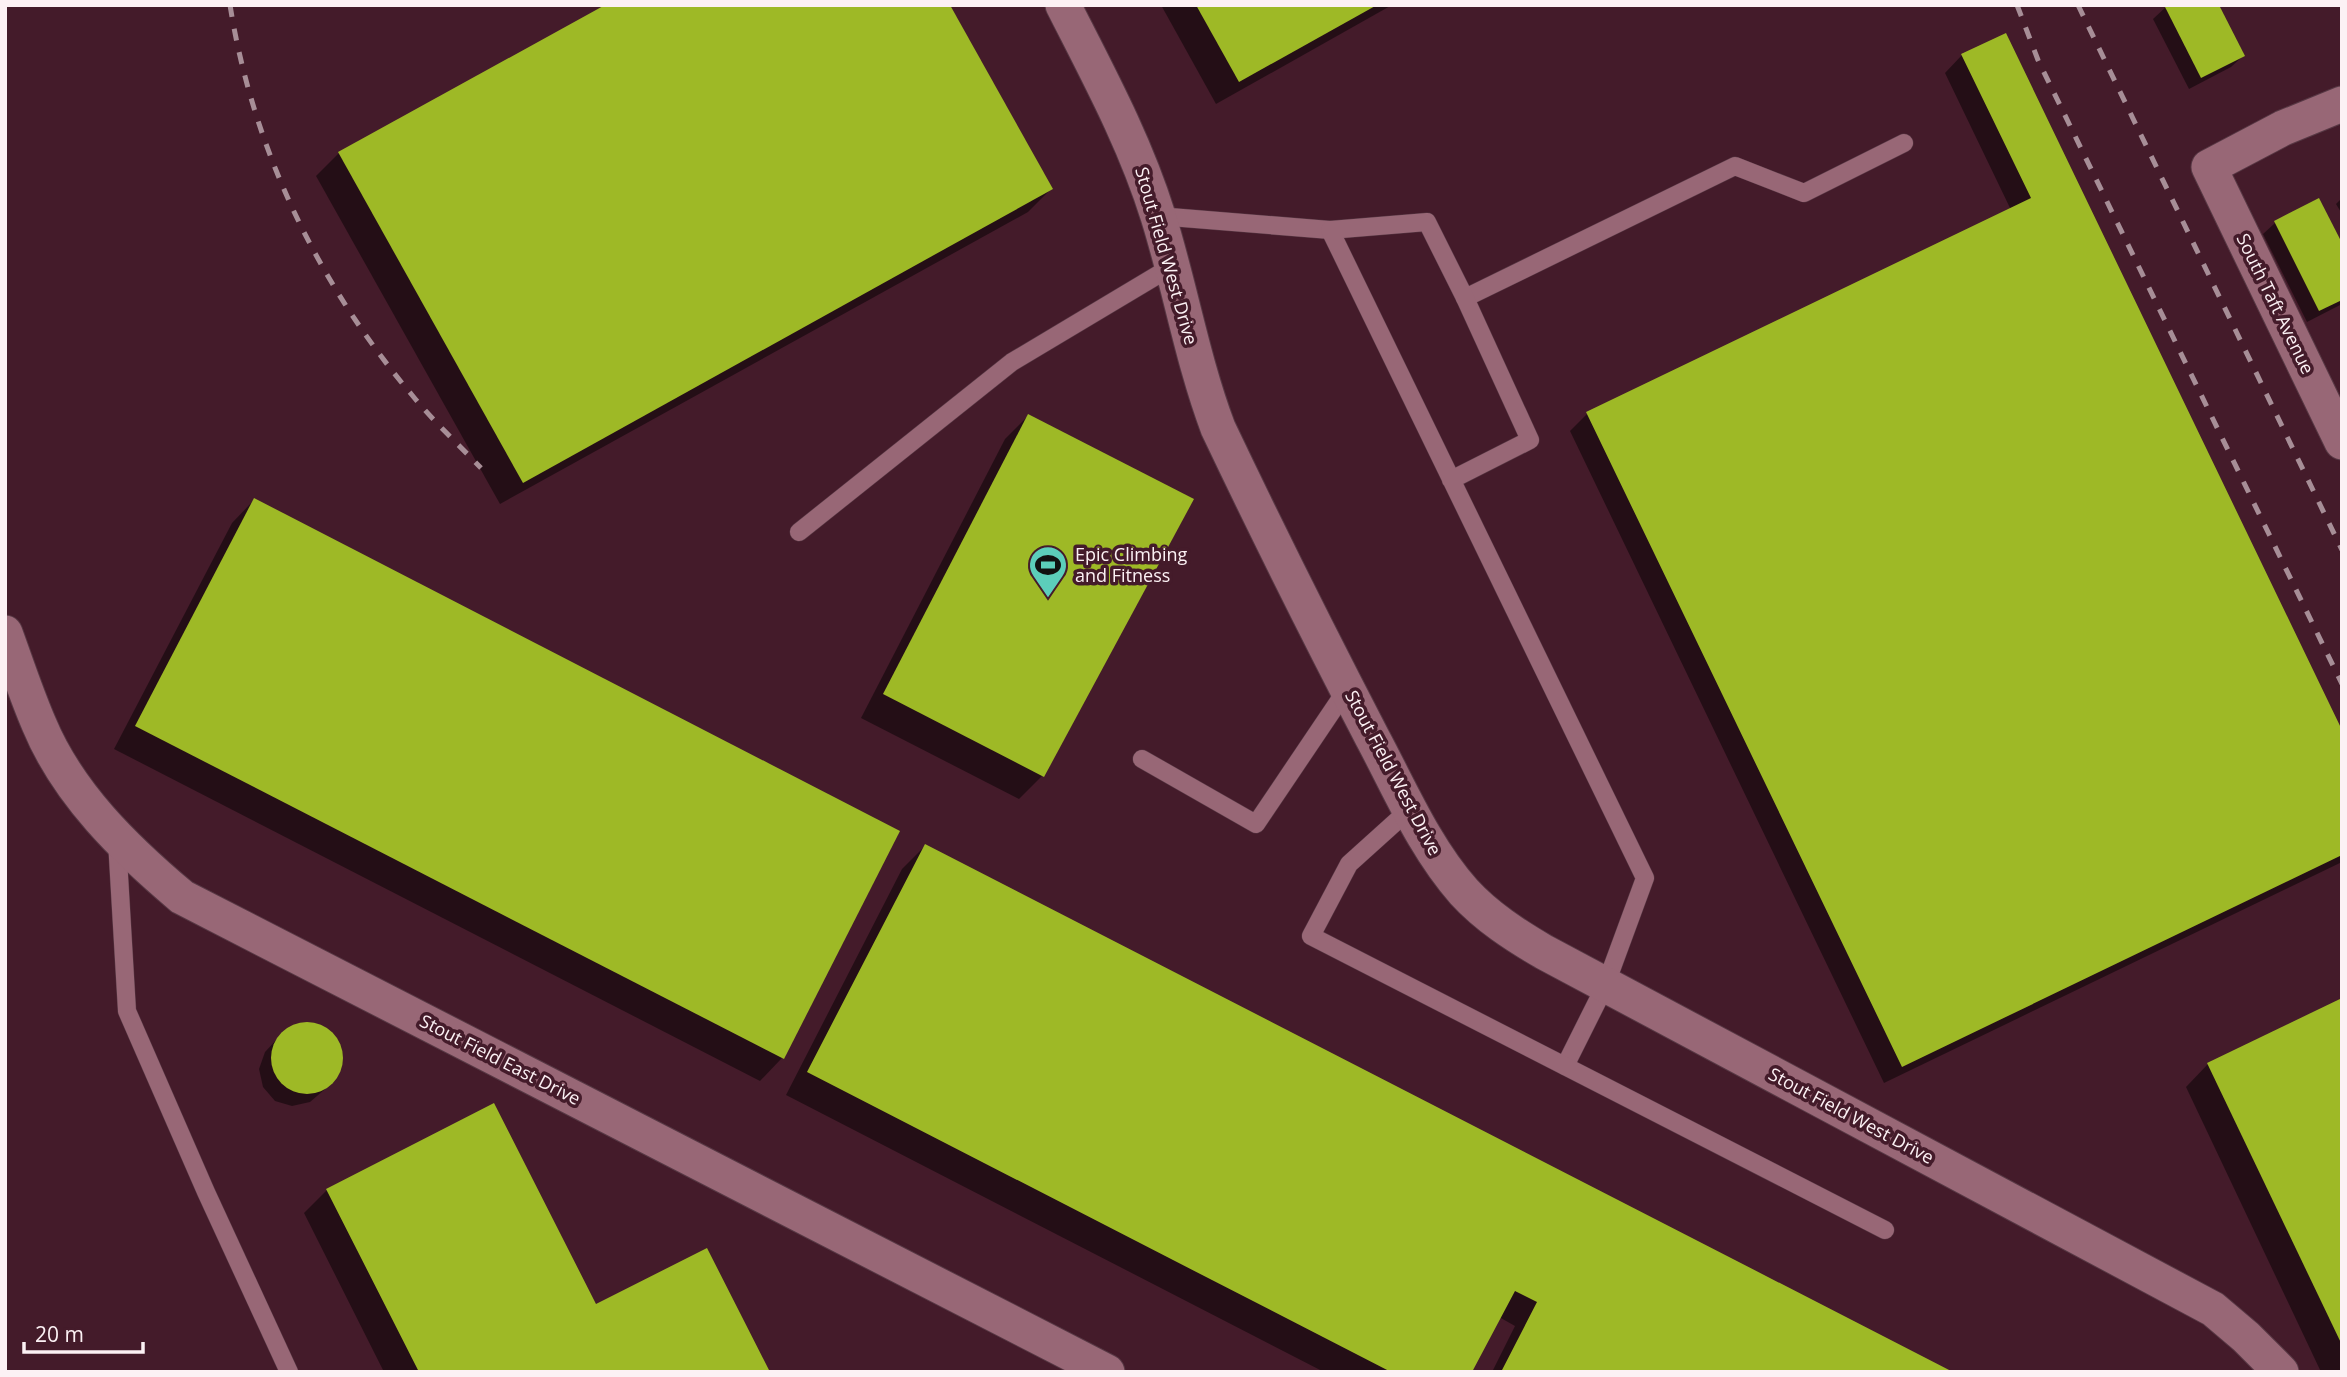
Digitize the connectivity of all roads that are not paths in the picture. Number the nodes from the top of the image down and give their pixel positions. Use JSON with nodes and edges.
{"nodes":[{"id":1,"x":1063,"y":5,"type":"edge"},
{"id":2,"x":2342,"y":104,"type":"edge"},
{"id":3,"x":1905,"y":143,"type":"dead end"},
{"id":4,"x":1158,"y":216,"type":"junction"},
{"id":5,"x":1330,"y":230,"type":"junction"},
{"id":6,"x":1171,"y":267,"type":"junction"},
{"id":7,"x":1465,"y":298,"type":"junction"},
{"id":8,"x":2337,"y":421,"type":"edge"},
{"id":9,"x":1451,"y":480,"type":"junction"},
{"id":10,"x":799,"y":532,"type":"dead end"},
{"id":11,"x":5,"y":633,"type":"edge"},
{"id":12,"x":1347,"y":689,"type":"junction"},
{"id":13,"x":1142,"y":759,"type":"dead end"},
{"id":14,"x":1410,"y":809,"type":"junction"},
{"id":15,"x":117,"y":838,"type":"junction"},
{"id":16,"x":1606,"y":984,"type":"junction"},
{"id":17,"x":1565,"y":1066,"type":"junction"},
{"id":18,"x":1885,"y":1230,"type":"dead end"},
{"id":19,"x":289,"y":1372,"type":"edge"},
{"id":20,"x":1107,"y":1372,"type":"edge"},
{"id":21,"x":2281,"y":1372,"type":"edge"}],
"edges":[{"from":1,"to":4,"type":"street","name":"Stout Field West Drive"},
{"from":2,"to":8,"type":"street","name":"South Taft Avenue"},
{"from":3,"to":7,"type":"lane"},
{"from":4,"to":5,"type":"lane"},
{"from":4,"to":6,"type":"street","name":"Stout Field West Drive"},
{"from":5,"to":7,"type":"lane"},
{"from":5,"to":9,"type":"lane"},
{"from":6,"to":10,"type":"lane"},
{"from":6,"to":12,"type":"street","name":"Stout Field West Drive"},
{"from":7,"to":9,"type":"lane"},
{"from":9,"to":16,"type":"lane"},
{"from":11,"to":15,"type":"street","name":"Stout Field East Drive"},
{"from":12,"to":13,"type":"lane"},
{"from":12,"to":14,"type":"street","name":"Stout Field West Drive"},
{"from":14,"to":16,"type":"street","name":"Stout Field West Drive"},
{"from":14,"to":17,"type":"lane"},
{"from":15,"to":19,"type":"lane"},
{"from":15,"to":20,"type":"street","name":"Stout Field East Drive"},
{"from":16,"to":17,"type":"lane"},
{"from":16,"to":21,"type":"street","name":"Stout Field West Drive"},
{"from":17,"to":18,"type":"lane"}]}
